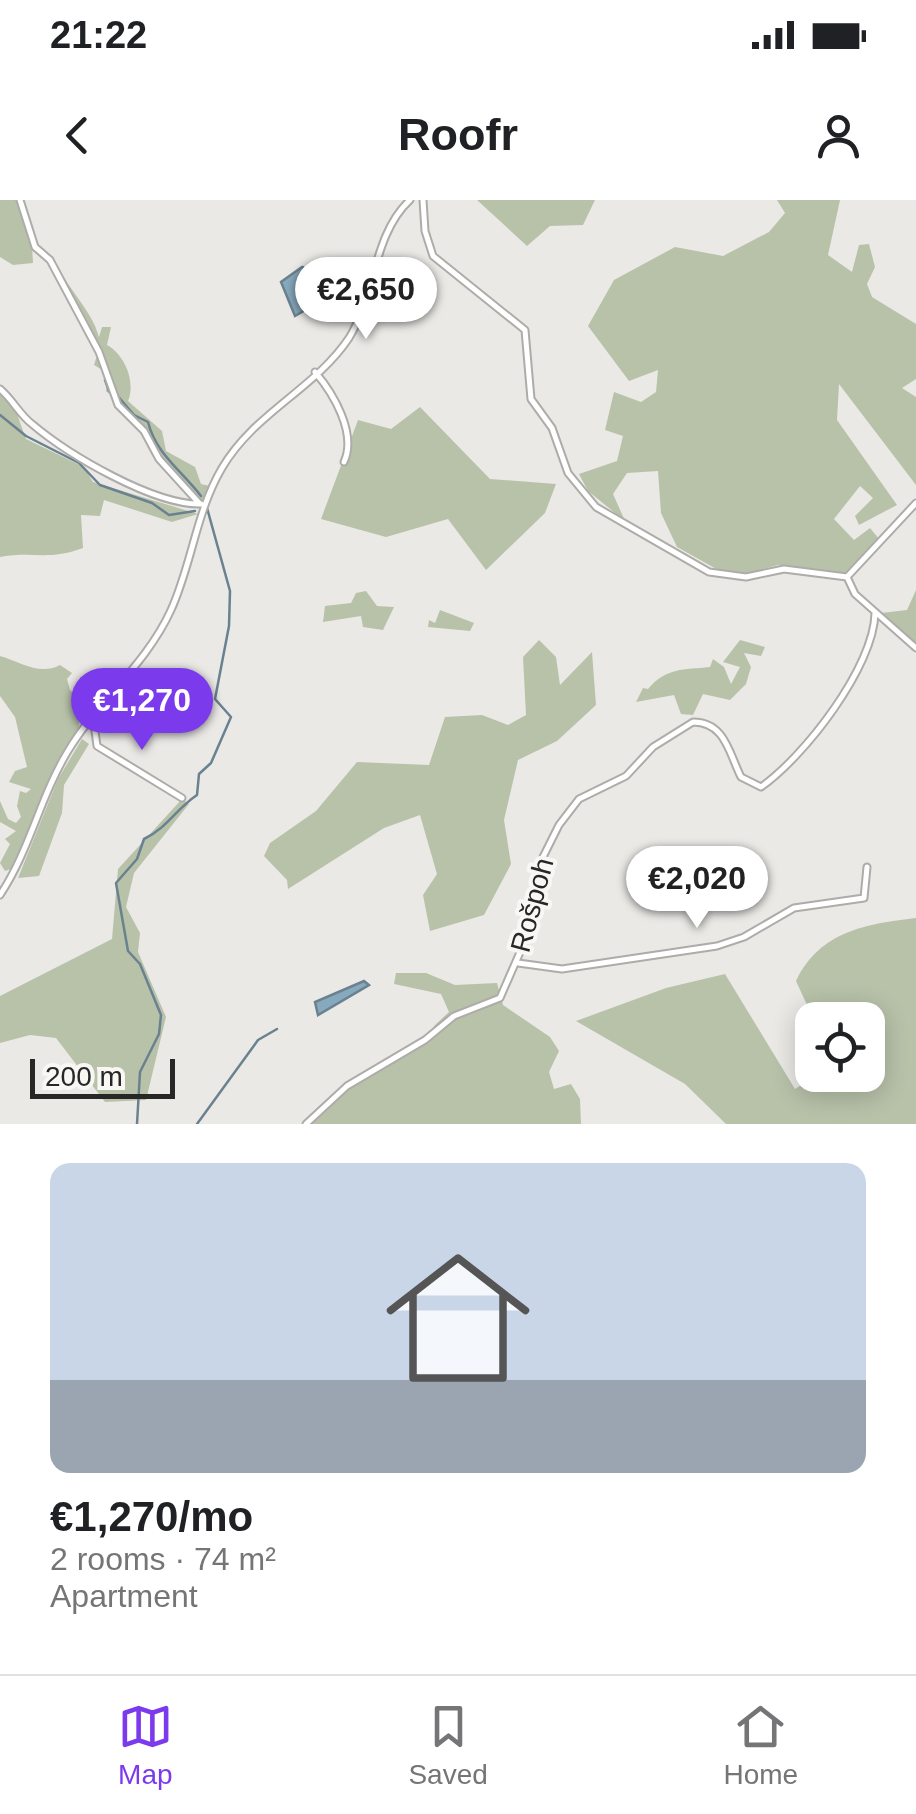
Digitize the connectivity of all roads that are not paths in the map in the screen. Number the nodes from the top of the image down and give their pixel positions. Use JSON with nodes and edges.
{"nodes":[{"id":1,"x":20,"y":200,"type":"edge"},
{"id":2,"x":410,"y":200,"type":"edge"},
{"id":3,"x":423,"y":200,"type":"edge"},
{"id":4,"x":316,"y":372,"type":"junction"},
{"id":5,"x":0,"y":389,"type":"edge"},
{"id":6,"x":344,"y":462,"type":"dead end"},
{"id":7,"x":916,"y":503,"type":"edge"},
{"id":8,"x":201,"y":504,"type":"junction"},
{"id":9,"x":847,"y":577,"type":"junction"},
{"id":10,"x":875,"y":613,"type":"junction"},
{"id":11,"x":916,"y":648,"type":"edge"},
{"id":12,"x":93,"y":716,"type":"junction"},
{"id":13,"x":182,"y":798,"type":"dead end"},
{"id":14,"x":868,"y":868,"type":"dead end"},
{"id":15,"x":0,"y":895,"type":"edge"},
{"id":16,"x":518,"y":963,"type":"junction"},
{"id":17,"x":306,"y":1124,"type":"edge"}],
"edges":[{"from":1,"to":8,"type":"street"},
{"from":2,"to":4,"type":"street"},
{"from":3,"to":9,"type":"street"},
{"from":4,"to":6,"type":"street"},
{"from":4,"to":8,"type":"street"},
{"from":5,"to":8,"type":"street"},
{"from":7,"to":9,"type":"street"},
{"from":8,"to":12,"type":"street"},
{"from":9,"to":10,"type":"street"},
{"from":10,"to":11,"type":"street"},
{"from":10,"to":16,"type":"street","name":"Rošpoh"},
{"from":12,"to":13,"type":"street"},
{"from":12,"to":15,"type":"street"},
{"from":14,"to":16,"type":"street"},
{"from":16,"to":17,"type":"street","name":"Rošpoh"}]}
